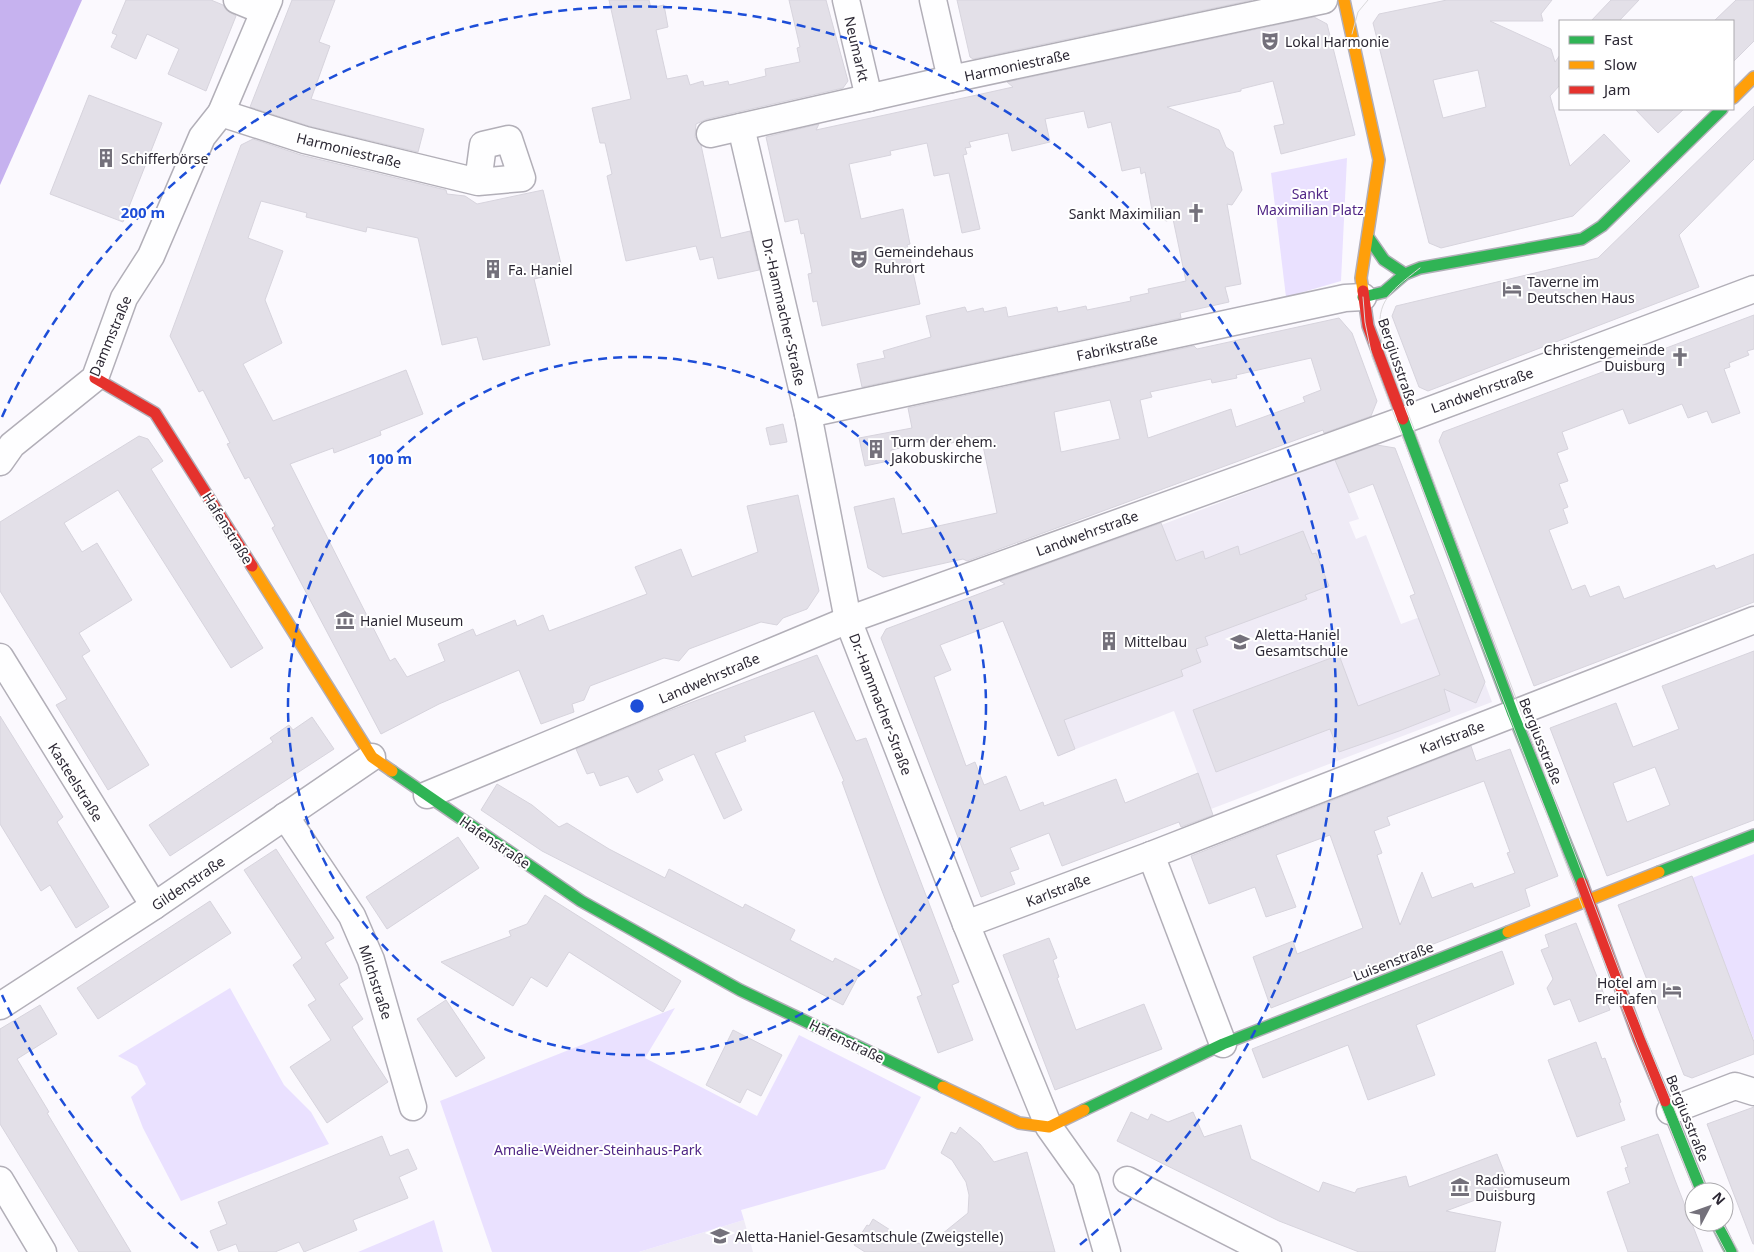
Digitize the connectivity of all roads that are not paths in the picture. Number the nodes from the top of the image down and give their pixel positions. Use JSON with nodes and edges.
{"nodes":[{"id":1,"x":237,"y":0,"type":"edge"},
{"id":2,"x":846,"y":0,"type":"edge"},
{"id":3,"x":933,"y":0,"type":"edge"},
{"id":4,"x":1324,"y":0,"type":"edge"},
{"id":5,"x":1344,"y":0,"type":"edge"},
{"id":6,"x":266,"y":6,"type":"edge"},
{"id":7,"x":1754,"y":77,"type":"edge"},
{"id":8,"x":951,"y":79,"type":"junction"},
{"id":9,"x":1734,"y":97,"type":"edge"},
{"id":10,"x":869,"y":98,"type":"junction"},
{"id":11,"x":1721,"y":110,"type":"edge"},
{"id":12,"x":221,"y":113,"type":"junction"},
{"id":13,"x":741,"y":127,"type":"junction"},
{"id":14,"x":710,"y":134,"type":"dead end"},
{"id":15,"x":478,"y":182,"type":"dead end"},
{"id":16,"x":1368,"y":237,"type":"junction"},
{"id":17,"x":1406,"y":274,"type":"junction"},
{"id":18,"x":1754,"y":289,"type":"edge"},
{"id":19,"x":1363,"y":296,"type":"junction"},
{"id":20,"x":95,"y":378,"type":"junction"},
{"id":21,"x":808,"y":414,"type":"junction"},
{"id":22,"x":1402,"y":420,"type":"junction"},
{"id":23,"x":0,"y":462,"type":"edge"},
{"id":24,"x":848,"y":620,"type":"junction"},
{"id":25,"x":1754,"y":620,"type":"edge"},
{"id":26,"x":0,"y":657,"type":"edge"},
{"id":27,"x":1513,"y":714,"type":"junction"},
{"id":28,"x":372,"y":757,"type":"junction"},
{"id":29,"x":427,"y":795,"type":"junction"},
{"id":30,"x":285,"y":816,"type":"junction"},
{"id":31,"x":1754,"y":835,"type":"edge"},
{"id":32,"x":1151,"y":855,"type":"junction"},
{"id":33,"x":1588,"y":900,"type":"junction"},
{"id":34,"x":154,"y":906,"type":"junction"},
{"id":35,"x":966,"y":924,"type":"junction"},
{"id":36,"x":0,"y":1006,"type":"edge"},
{"id":37,"x":1223,"y":1044,"type":"junction"},
{"id":38,"x":1754,"y":1092,"type":"edge"},
{"id":39,"x":413,"y":1107,"type":"dead end"},
{"id":40,"x":1670,"y":1111,"type":"junction"},
{"id":41,"x":1049,"y":1127,"type":"junction"},
{"id":42,"x":0,"y":1180,"type":"edge"},
{"id":43,"x":1128,"y":1180,"type":"dead end"},
{"id":44,"x":1698,"y":1182,"type":"edge"},
{"id":45,"x":1721,"y":1232,"type":"edge"},
{"id":46,"x":43,"y":1252,"type":"edge"},
{"id":47,"x":1107,"y":1252,"type":"edge"},
{"id":48,"x":1268,"y":1252,"type":"edge"},
{"id":49,"x":1731,"y":1252,"type":"edge"}],
"edges":[{"from":1,"to":6,"type":"street"},
{"from":2,"to":10,"type":"street","name":"Neumarkt"},
{"from":3,"to":8,"type":"street"},
{"from":4,"to":8,"type":"street","name":"Harmoniestraße"},
{"from":5,"to":16,"type":"street","name":"Bergiusstraße"},
{"from":6,"to":12,"type":"street","name":"Dammstraße"},
{"from":7,"to":9,"type":"street"},
{"from":8,"to":10,"type":"street","name":"Harmoniestraße"},
{"from":10,"to":13,"type":"street","name":"Harmoniestraße"},
{"from":11,"to":17,"type":"street","name":"Fabrikstraße"},
{"from":12,"to":15,"type":"street","name":"Harmoniestraße"},
{"from":12,"to":20,"type":"street","name":"Dammstraße"},
{"from":13,"to":14,"type":"street","name":"Harmoniestraße"},
{"from":13,"to":21,"type":"street","name":"Dr.-Hammacher-Straße"},
{"from":16,"to":17,"type":"street"},
{"from":16,"to":19,"type":"street","name":"Bergiusstraße"},
{"from":17,"to":19,"type":"street","name":"Fabrikstraße"},
{"from":18,"to":22,"type":"street","name":"Landwehrstraße"},
{"from":19,"to":21,"type":"street","name":"Fabrikstraße"},
{"from":19,"to":22,"type":"street","name":"Bergiusstraße"},
{"from":20,"to":23,"type":"street","name":"Dammstraße"},
{"from":20,"to":28,"type":"street","name":"Hafenstraße"},
{"from":21,"to":24,"type":"street","name":"Dr.-Hammacher-Straße"},
{"from":22,"to":24,"type":"street","name":"Landwehrstraße"},
{"from":22,"to":27,"type":"street","name":"Bergiusstraße"},
{"from":24,"to":29,"type":"street","name":"Landwehrstraße"},
{"from":24,"to":35,"type":"street","name":"Dr.-Hammacher-Straße"},
{"from":25,"to":27,"type":"street","name":"Karlstraße"},
{"from":26,"to":34,"type":"street","name":"Kasteelstraße"},
{"from":27,"to":32,"type":"street","name":"Karlstraße"},
{"from":27,"to":33,"type":"street","name":"Bergiusstraße"},
{"from":28,"to":29,"type":"street","name":"Hafenstraße"},
{"from":28,"to":30,"type":"street","name":"Gildenstraße"},
{"from":29,"to":41,"type":"street","name":"Hafenstraße"},
{"from":30,"to":34,"type":"street","name":"Gildenstraße"},
{"from":30,"to":39,"type":"street","name":"Milchstraße"},
{"from":31,"to":33,"type":"street","name":"Luisenstraße"},
{"from":32,"to":35,"type":"street","name":"Karlstraße"},
{"from":32,"to":37,"type":"street"},
{"from":33,"to":37,"type":"street","name":"Luisenstraße"},
{"from":33,"to":40,"type":"street","name":"Bergiusstraße"},
{"from":34,"to":36,"type":"street","name":"Gildenstraße"},
{"from":35,"to":41,"type":"street","name":"Dr.-Hammacher-Straße"},
{"from":37,"to":41,"type":"street","name":"Luisenstraße"},
{"from":38,"to":40,"type":"street"},
{"from":40,"to":44,"type":"street","name":"Bergiusstraße"},
{"from":41,"to":47,"type":"street","name":"Dr.-Hammacher-Straße"},
{"from":42,"to":46,"type":"street"},
{"from":43,"to":48,"type":"street"},
{"from":45,"to":49,"type":"street"}]}
